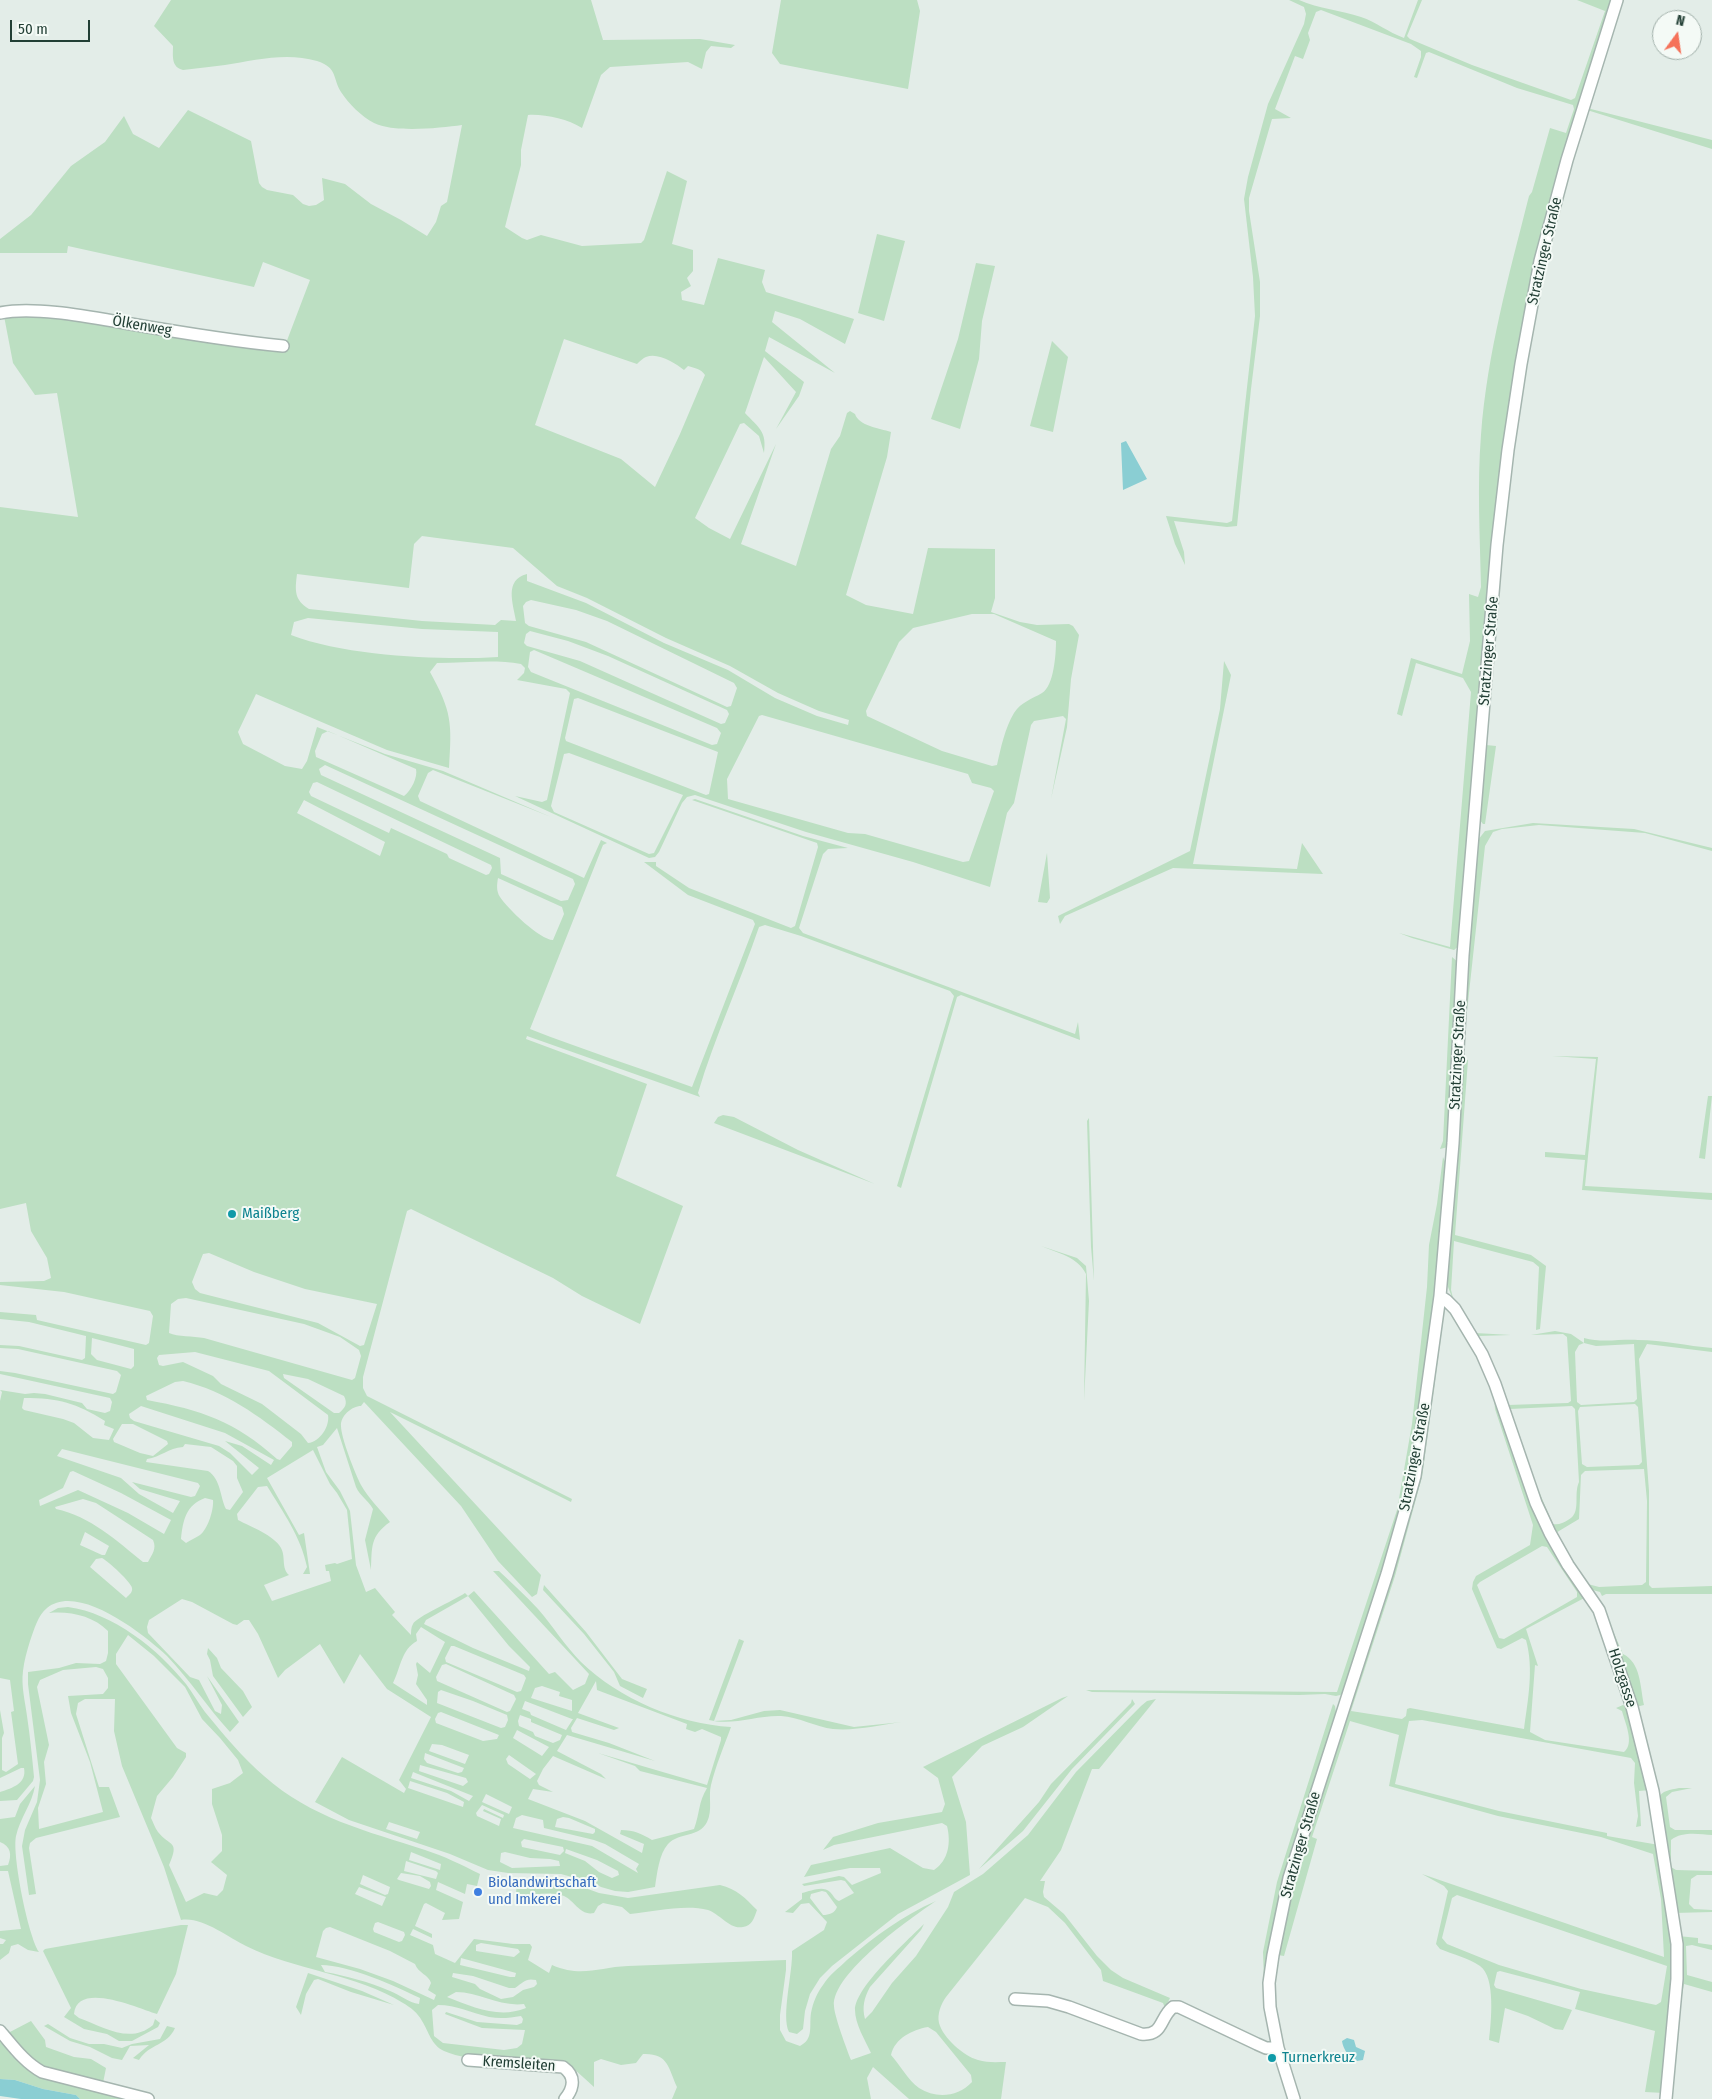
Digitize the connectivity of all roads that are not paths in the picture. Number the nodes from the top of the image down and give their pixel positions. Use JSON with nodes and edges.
{"nodes":[{"id":1,"x":1617,"y":0,"type":"edge"},
{"id":2,"x":0,"y":312,"type":"edge"},
{"id":3,"x":283,"y":346,"type":"dead end"},
{"id":4,"x":1440,"y":1296,"type":"junction"},
{"id":5,"x":1015,"y":1999,"type":"dead end"},
{"id":6,"x":0,"y":2031,"type":"edge"},
{"id":7,"x":1278,"y":2048,"type":"junction"},
{"id":8,"x":468,"y":2060,"type":"dead end"},
{"id":9,"x":148,"y":2099,"type":"edge"},
{"id":10,"x":565,"y":2099,"type":"edge"},
{"id":11,"x":1294,"y":2099,"type":"edge"},
{"id":12,"x":1666,"y":2099,"type":"edge"}],
"edges":[{"from":1,"to":4,"type":"street","name":"Stratzinger Straße"},
{"from":2,"to":3,"type":"street","name":"Ölkenweg"},
{"from":4,"to":7,"type":"street","name":"Stratzinger Straße"},
{"from":4,"to":12,"type":"street","name":"Holzgasse"},
{"from":5,"to":7,"type":"street"},
{"from":6,"to":9,"type":"street"},
{"from":7,"to":11,"type":"street","name":"Stratzinger Straße"},
{"from":8,"to":10,"type":"street","name":"Kremsleiten"}]}
